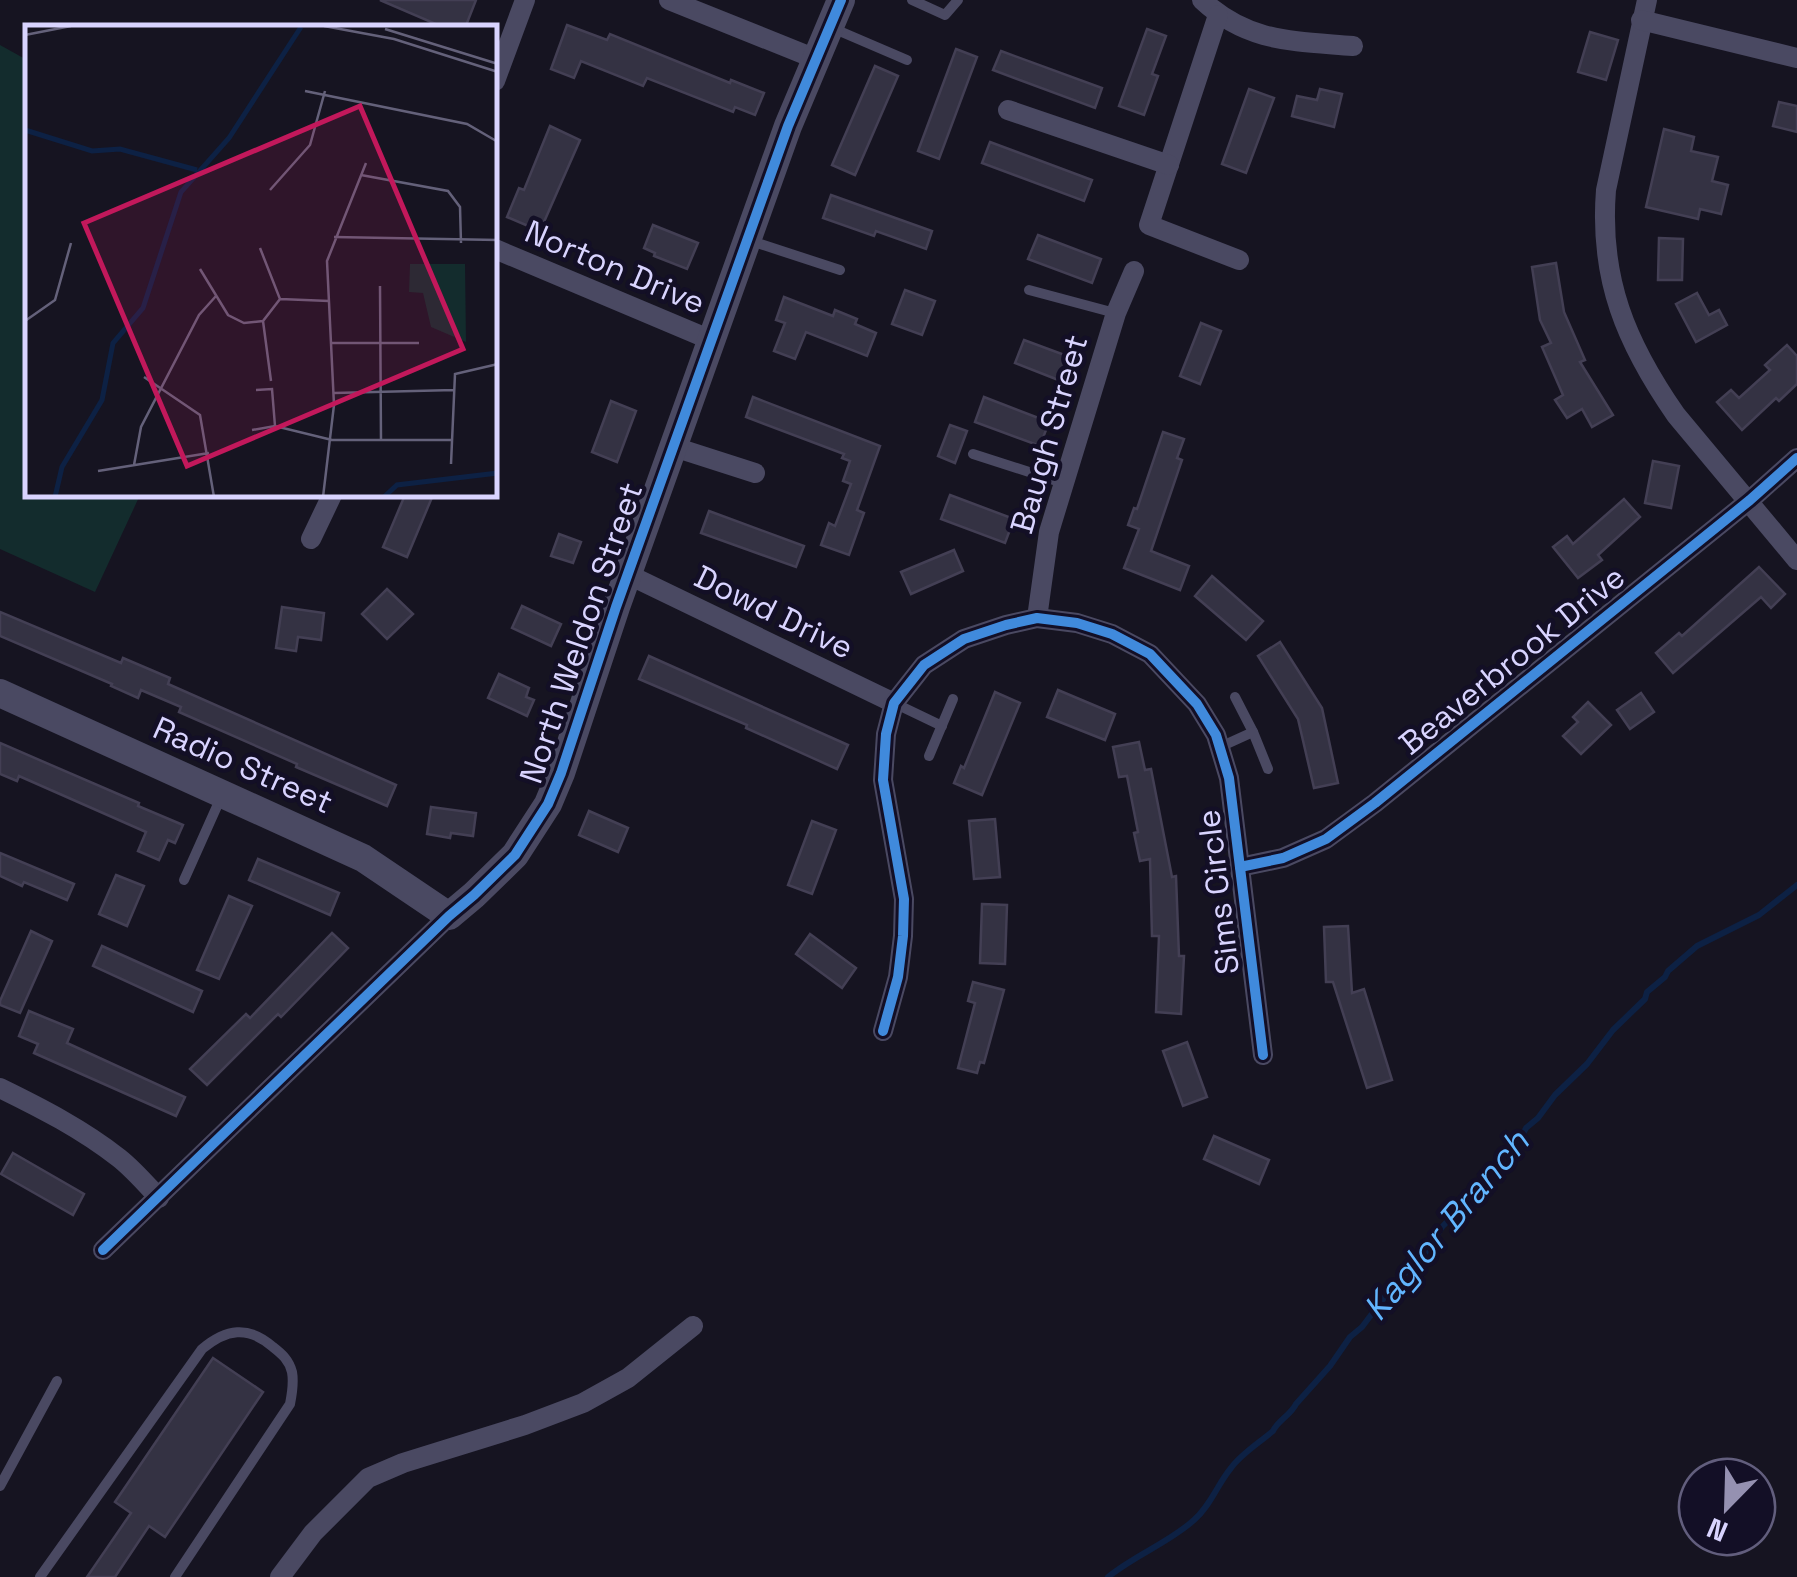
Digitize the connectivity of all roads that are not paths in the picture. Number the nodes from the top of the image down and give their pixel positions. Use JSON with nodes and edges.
{"nodes":[{"id":1,"x":526,"y":0,"type":"edge"},
{"id":2,"x":669,"y":0,"type":"edge"},
{"id":3,"x":841,"y":0,"type":"edge"},
{"id":4,"x":912,"y":0,"type":"edge"},
{"id":5,"x":958,"y":0,"type":"edge"},
{"id":6,"x":1202,"y":0,"type":"edge"},
{"id":7,"x":1644,"y":10,"type":"edge"},
{"id":8,"x":1218,"y":15,"type":"junction"},
{"id":9,"x":830,"y":27,"type":"junction"},
{"id":10,"x":1353,"y":46,"type":"dead end"},
{"id":11,"x":1797,"y":58,"type":"edge"},
{"id":12,"x":816,"y":59,"type":"junction"},
{"id":13,"x":907,"y":60,"type":"dead end"},
{"id":14,"x":498,"y":72,"type":"edge"},
{"id":15,"x":1008,"y":110,"type":"dead end"},
{"id":16,"x":1169,"y":165,"type":"junction"},
{"id":17,"x":747,"y":240,"type":"junction"},
{"id":18,"x":498,"y":250,"type":"edge"},
{"id":19,"x":1239,"y":260,"type":"dead end"},
{"id":20,"x":840,"y":270,"type":"dead end"},
{"id":21,"x":1134,"y":270,"type":"dead end"},
{"id":22,"x":1028,"y":290,"type":"dead end"},
{"id":23,"x":1116,"y":313,"type":"junction"},
{"id":24,"x":711,"y":340,"type":"junction"},
{"id":25,"x":674,"y":447,"type":"junction"},
{"id":26,"x":973,"y":454,"type":"dead end"},
{"id":27,"x":1797,"y":458,"type":"edge"},
{"id":28,"x":755,"y":473,"type":"dead end"},
{"id":29,"x":1063,"y":483,"type":"junction"},
{"id":30,"x":331,"y":498,"type":"edge"},
{"id":31,"x":1750,"y":500,"type":"junction"},
{"id":32,"x":312,"y":539,"type":"dead end"},
{"id":33,"x":1797,"y":560,"type":"edge"},
{"id":34,"x":628,"y":575,"type":"junction"},
{"id":35,"x":1037,"y":618,"type":"junction"},
{"id":36,"x":0,"y":692,"type":"edge"},
{"id":37,"x":1235,"y":697,"type":"dead end"},
{"id":38,"x":953,"y":699,"type":"dead end"},
{"id":39,"x":894,"y":703,"type":"junction"},
{"id":40,"x":942,"y":726,"type":"junction"},
{"id":41,"x":1253,"y":732,"type":"junction"},
{"id":42,"x":1220,"y":747,"type":"junction"},
{"id":43,"x":929,"y":756,"type":"dead end"},
{"id":44,"x":1268,"y":769,"type":"dead end"},
{"id":45,"x":222,"y":794,"type":"junction"},
{"id":46,"x":1240,"y":867,"type":"junction"},
{"id":47,"x":184,"y":880,"type":"dead end"},
{"id":48,"x":449,"y":916,"type":"junction"},
{"id":49,"x":882,"y":1030,"type":"dead end"},
{"id":50,"x":1263,"y":1055,"type":"dead end"},
{"id":51,"x":0,"y":1088,"type":"edge"},
{"id":52,"x":159,"y":1198,"type":"junction"},
{"id":53,"x":103,"y":1250,"type":"dead end"},
{"id":54,"x":693,"y":1326,"type":"dead end"},
{"id":55,"x":57,"y":1381,"type":"dead end"},
{"id":56,"x":0,"y":1486,"type":"edge"},
{"id":57,"x":40,"y":1577,"type":"edge"},
{"id":58,"x":175,"y":1577,"type":"edge"},
{"id":59,"x":280,"y":1577,"type":"edge"}],
"edges":[{"from":1,"to":14,"type":"street"},
{"from":2,"to":12,"type":"street"},
{"from":3,"to":9,"type":"street","name":"North Weldon Street"},
{"from":4,"to":5,"type":"lane"},
{"from":6,"to":8,"type":"street"},
{"from":7,"to":11,"type":"street"},
{"from":7,"to":31,"type":"street"},
{"from":8,"to":10,"type":"street"},
{"from":8,"to":16,"type":"street"},
{"from":9,"to":12,"type":"street","name":"North Weldon Street"},
{"from":9,"to":13,"type":"lane"},
{"from":12,"to":17,"type":"street","name":"North Weldon Street"},
{"from":15,"to":16,"type":"street"},
{"from":16,"to":19,"type":"street"},
{"from":17,"to":20,"type":"lane"},
{"from":17,"to":24,"type":"street","name":"North Weldon Street"},
{"from":18,"to":24,"type":"street","name":"Norton Drive"},
{"from":21,"to":23,"type":"street","name":"Baugh Street"},
{"from":22,"to":23,"type":"lane"},
{"from":23,"to":29,"type":"street","name":"Baugh Street"},
{"from":24,"to":25,"type":"street","name":"North Weldon Street"},
{"from":25,"to":28,"type":"street"},
{"from":25,"to":34,"type":"street","name":"North Weldon Street"},
{"from":26,"to":29,"type":"lane"},
{"from":27,"to":31,"type":"street","name":"Beaverbrook Drive"},
{"from":29,"to":35,"type":"street","name":"Baugh Street"},
{"from":30,"to":32,"type":"street"},
{"from":31,"to":33,"type":"street"},
{"from":31,"to":46,"type":"street","name":"Beaverbrook Drive"},
{"from":34,"to":39,"type":"street","name":"Dowd Drive"},
{"from":34,"to":48,"type":"street","name":"North Weldon Street"},
{"from":35,"to":39,"type":"street","name":"Sims Circle"},
{"from":35,"to":42,"type":"street","name":"Sims Circle"},
{"from":36,"to":45,"type":"street","name":"Radio Street"},
{"from":37,"to":41,"type":"lane"},
{"from":38,"to":40,"type":"lane"},
{"from":39,"to":40,"type":"lane"},
{"from":39,"to":49,"type":"street","name":"Sims Circle"},
{"from":40,"to":43,"type":"lane"},
{"from":41,"to":42,"type":"lane"},
{"from":41,"to":44,"type":"lane"},
{"from":42,"to":46,"type":"street","name":"Sims Circle"},
{"from":45,"to":47,"type":"lane"},
{"from":45,"to":48,"type":"street","name":"Radio Street"},
{"from":46,"to":50,"type":"street","name":"Sims Circle"},
{"from":48,"to":52,"type":"street","name":"North Weldon Street"},
{"from":51,"to":52,"type":"street"},
{"from":52,"to":53,"type":"street","name":"North Weldon Street"},
{"from":54,"to":59,"type":"street"},
{"from":55,"to":56,"type":"lane"},
{"from":57,"to":58,"type":"lane"}]}
